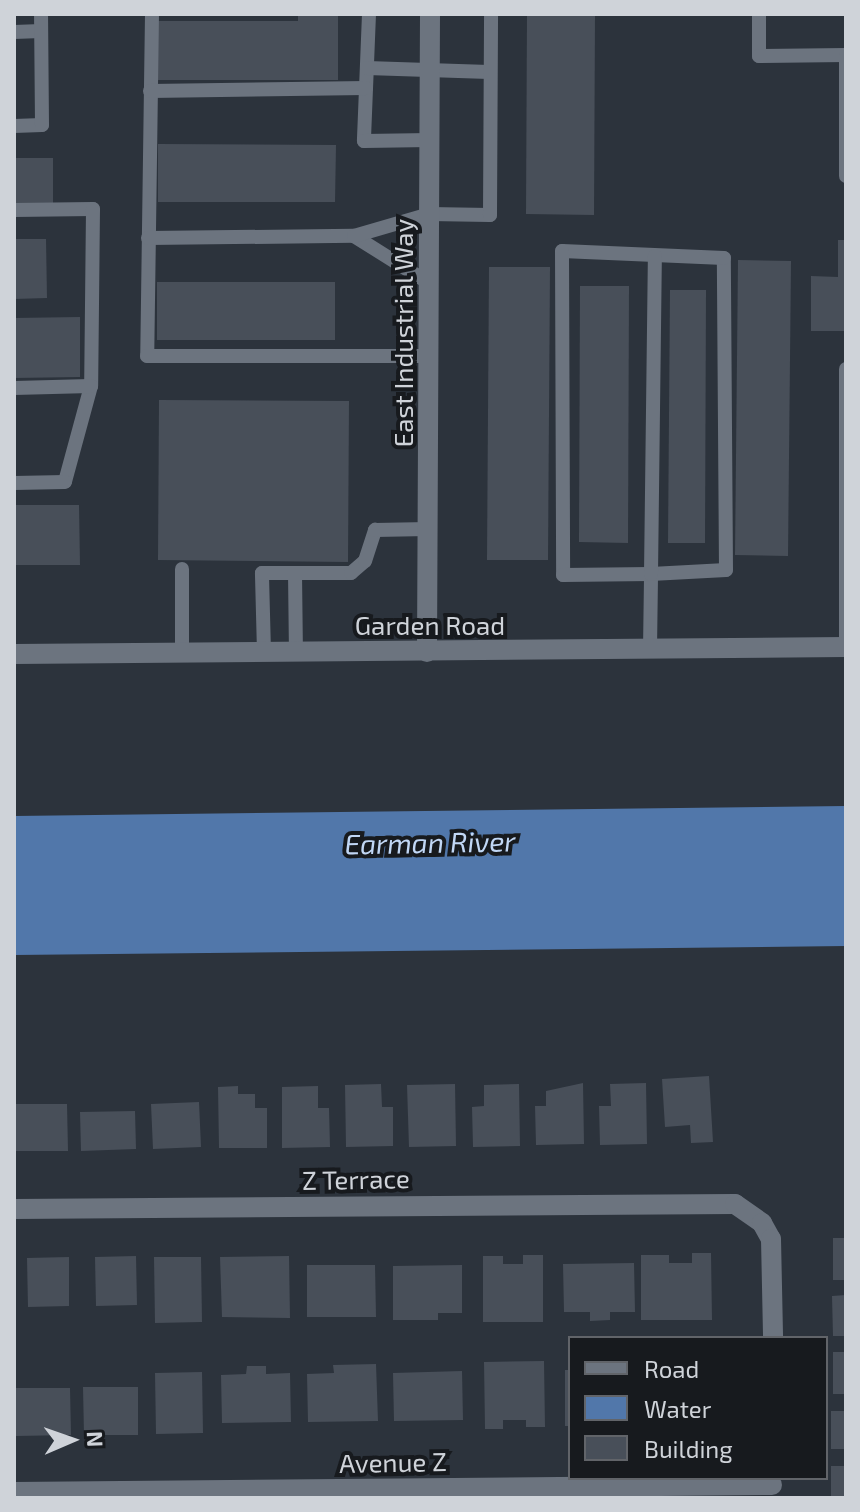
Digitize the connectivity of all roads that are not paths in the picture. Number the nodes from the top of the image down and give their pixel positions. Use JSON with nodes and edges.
{"nodes":[{"id":1,"x":41,"y":14,"type":"edge"},
{"id":2,"x":152,"y":14,"type":"edge"},
{"id":3,"x":369,"y":14,"type":"edge"},
{"id":4,"x":430,"y":14,"type":"edge"},
{"id":5,"x":491,"y":14,"type":"edge"},
{"id":6,"x":759,"y":14,"type":"edge"},
{"id":7,"x":41,"y":31,"type":"junction"},
{"id":8,"x":14,"y":32,"type":"edge"},
{"id":9,"x":367,"y":68,"type":"junction"},
{"id":10,"x":430,"y":70,"type":"junction"},
{"id":11,"x":489,"y":72,"type":"junction"},
{"id":12,"x":366,"y":88,"type":"junction"},
{"id":13,"x":150,"y":91,"type":"junction"},
{"id":14,"x":14,"y":126,"type":"edge"},
{"id":15,"x":430,"y":140,"type":"junction"},
{"id":16,"x":846,"y":176,"type":"edge"},
{"id":17,"x":14,"y":210,"type":"edge"},
{"id":18,"x":429,"y":214,"type":"junction"},
{"id":19,"x":354,"y":236,"type":"junction"},
{"id":20,"x":148,"y":238,"type":"junction"},
{"id":21,"x":655,"y":256,"type":"junction"},
{"id":22,"x":429,"y":283,"type":"junction"},
{"id":23,"x":429,"y":356,"type":"junction"},
{"id":24,"x":846,"y":369,"type":"edge"},
{"id":25,"x":91,"y":386,"type":"junction"},
{"id":26,"x":14,"y":388,"type":"edge"},
{"id":27,"x":14,"y":483,"type":"edge"},
{"id":28,"x":846,"y":486,"type":"edge"},
{"id":29,"x":428,"y":529,"type":"junction"},
{"id":30,"x":182,"y":569,"type":"dead end"},
{"id":31,"x":295,"y":573,"type":"junction"},
{"id":32,"x":651,"y":574,"type":"junction"},
{"id":33,"x":846,"y":647,"type":"edge"},
{"id":34,"x":650,"y":649,"type":"junction"},
{"id":35,"x":264,"y":652,"type":"junction"},
{"id":36,"x":296,"y":652,"type":"junction"},
{"id":37,"x":427,"y":652,"type":"junction"},
{"id":38,"x":182,"y":653,"type":"junction"},
{"id":39,"x":14,"y":654,"type":"edge"},
{"id":40,"x":14,"y":1209,"type":"edge"},
{"id":41,"x":773,"y":1336,"type":"edge"},
{"id":42,"x":772,"y":1487,"type":"edge"},
{"id":43,"x":14,"y":1492,"type":"edge"}],
"edges":[{"from":1,"to":7,"type":"lane"},
{"from":2,"to":13,"type":"lane"},
{"from":3,"to":9,"type":"lane"},
{"from":4,"to":10,"type":"street","name":"East Industrial Way"},
{"from":5,"to":11,"type":"lane"},
{"from":6,"to":16,"type":"lane"},
{"from":7,"to":8,"type":"lane"},
{"from":7,"to":14,"type":"lane"},
{"from":9,"to":10,"type":"lane"},
{"from":9,"to":12,"type":"lane"},
{"from":10,"to":11,"type":"lane"},
{"from":10,"to":15,"type":"street","name":"East Industrial Way"},
{"from":11,"to":18,"type":"lane"},
{"from":12,"to":13,"type":"lane"},
{"from":12,"to":15,"type":"lane"},
{"from":13,"to":20,"type":"lane"},
{"from":15,"to":18,"type":"street","name":"East Industrial Way"},
{"from":17,"to":25,"type":"lane"},
{"from":18,"to":19,"type":"lane"},
{"from":18,"to":22,"type":"street","name":"East Industrial Way"},
{"from":19,"to":20,"type":"lane"},
{"from":19,"to":22,"type":"lane"},
{"from":20,"to":23,"type":"lane"},
{"from":21,"to":32,"type":"lane"},
{"from":21,"to":32,"type":"lane"},
{"from":21,"to":32,"type":"lane"},
{"from":22,"to":23,"type":"street","name":"East Industrial Way"},
{"from":23,"to":29,"type":"street","name":"East Industrial Way"},
{"from":24,"to":28,"type":"lane"},
{"from":25,"to":26,"type":"lane"},
{"from":25,"to":27,"type":"lane"},
{"from":28,"to":33,"type":"lane"},
{"from":29,"to":31,"type":"lane"},
{"from":29,"to":37,"type":"street","name":"East Industrial Way"},
{"from":30,"to":38,"type":"lane"},
{"from":31,"to":35,"type":"lane"},
{"from":31,"to":36,"type":"lane"},
{"from":32,"to":34,"type":"lane"},
{"from":33,"to":34,"type":"street","name":"Garden Road"},
{"from":34,"to":37,"type":"street","name":"Garden Road"},
{"from":35,"to":36,"type":"street","name":"Garden Road"},
{"from":35,"to":38,"type":"street","name":"Garden Road"},
{"from":36,"to":37,"type":"street","name":"Garden Road"},
{"from":38,"to":39,"type":"street","name":"Garden Road"},
{"from":40,"to":41,"type":"street","name":"Z Terrace"},
{"from":42,"to":43,"type":"street","name":"Avenue Z"}]}
